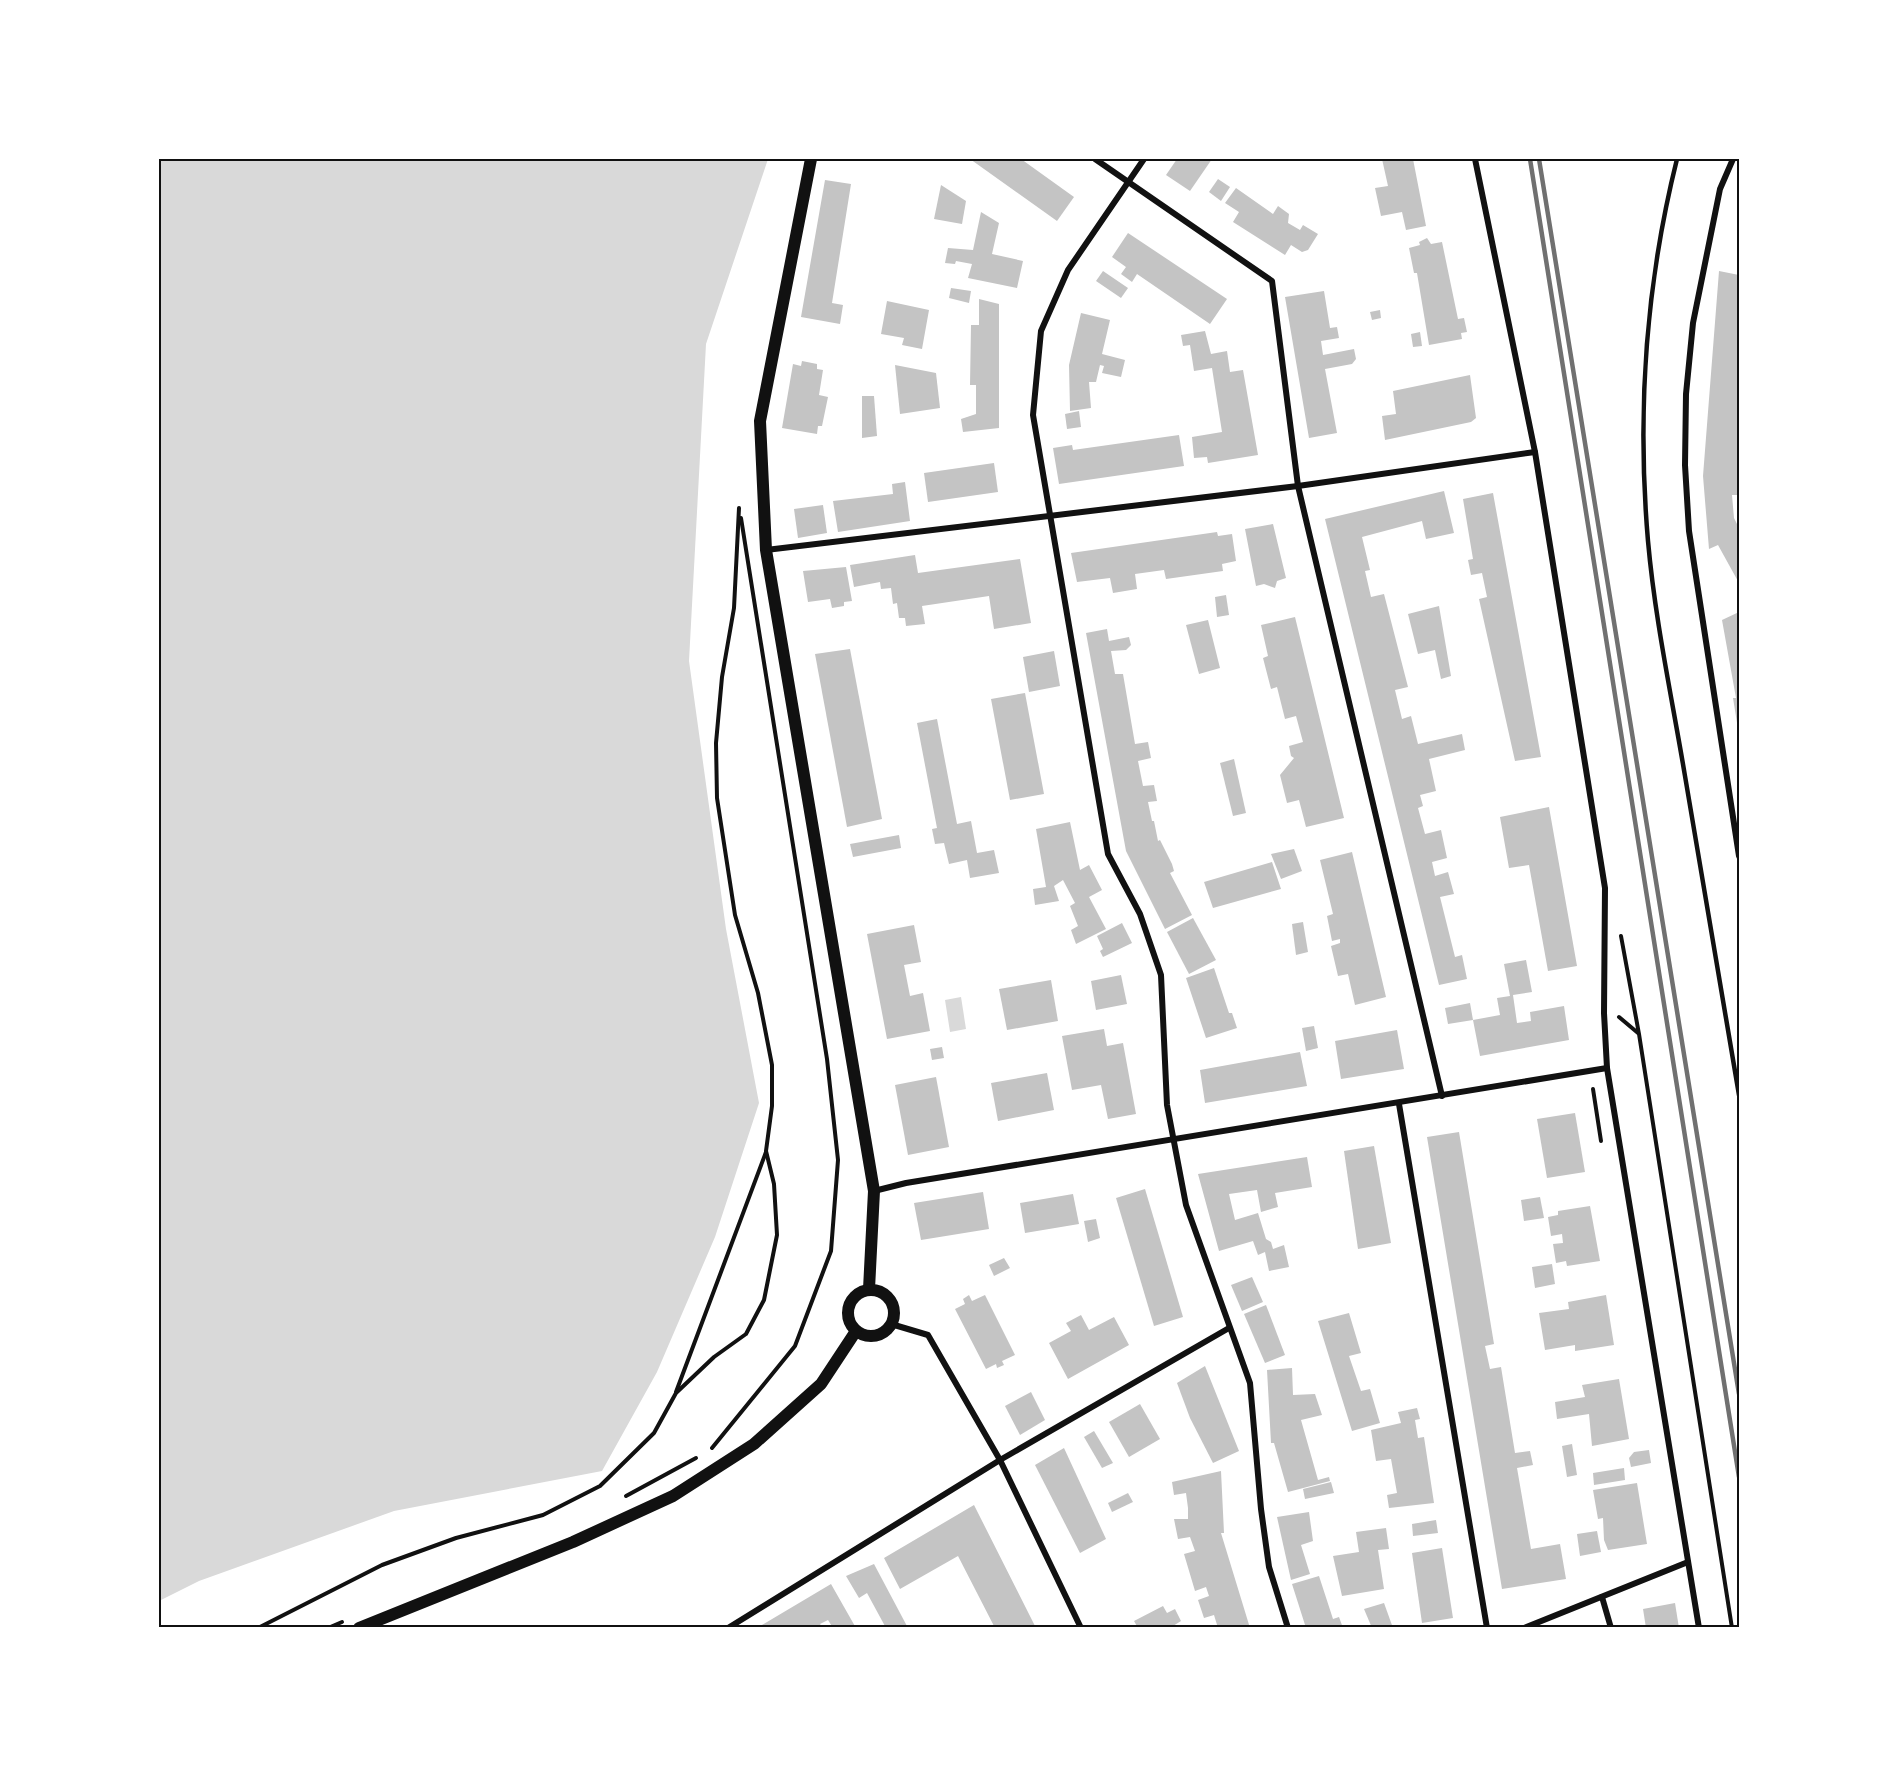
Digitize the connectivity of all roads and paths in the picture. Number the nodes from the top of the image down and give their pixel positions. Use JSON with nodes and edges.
{"nodes":[{"id":1,"x":810,"y":159,"type":"edge"},
{"id":2,"x":1095,"y":159,"type":"edge"},
{"id":3,"x":1144,"y":159,"type":"edge"},
{"id":4,"x":1475,"y":159,"type":"edge"},
{"id":5,"x":1677,"y":159,"type":"edge"},
{"id":6,"x":1733,"y":159,"type":"edge"},
{"id":7,"x":1128,"y":182,"type":"junction"},
{"id":8,"x":1536,"y":452,"type":"junction"},
{"id":9,"x":1298,"y":486,"type":"junction"},
{"id":10,"x":1050,"y":517,"type":"junction"},
{"id":11,"x":766,"y":550,"type":"junction"},
{"id":12,"x":1739,"y":856,"type":"edge"},
{"id":13,"x":1639,"y":1034,"type":"dead end"},
{"id":14,"x":1607,"y":1068,"type":"junction"},
{"id":15,"x":1739,"y":1095,"type":"edge"},
{"id":16,"x":1442,"y":1096,"type":"junction"},
{"id":17,"x":1399,"y":1104,"type":"junction"},
{"id":18,"x":1174,"y":1141,"type":"junction"},
{"id":19,"x":766,"y":1151,"type":"junction"},
{"id":20,"x":874,"y":1191,"type":"junction"},
{"id":21,"x":869,"y":1289,"type":"junction"},
{"id":22,"x":891,"y":1324,"type":"junction"},
{"id":23,"x":1229,"y":1328,"type":"junction"},
{"id":24,"x":856,"y":1331,"type":"junction"},
{"id":25,"x":676,"y":1393,"type":"junction"},
{"id":26,"x":711,"y":1449,"type":"dead end"},
{"id":27,"x":701,"y":1455,"type":"dead end"},
{"id":28,"x":1000,"y":1460,"type":"junction"},
{"id":29,"x":619,"y":1499,"type":"dead end"},
{"id":30,"x":1688,"y":1562,"type":"junction"},
{"id":31,"x":1602,"y":1597,"type":"junction"},
{"id":32,"x":349,"y":1619,"type":"dead end"},
{"id":33,"x":258,"y":1628,"type":"edge"},
{"id":34,"x":328,"y":1628,"type":"edge"},
{"id":35,"x":359,"y":1628,"type":"edge"},
{"id":36,"x":728,"y":1628,"type":"edge"},
{"id":37,"x":1081,"y":1628,"type":"edge"},
{"id":38,"x":1288,"y":1628,"type":"edge"},
{"id":39,"x":1487,"y":1628,"type":"edge"},
{"id":40,"x":1524,"y":1628,"type":"edge"},
{"id":41,"x":1611,"y":1628,"type":"edge"},
{"id":42,"x":1700,"y":1628,"type":"edge"},
{"id":43,"x":1732,"y":1628,"type":"edge"}],
"edges":[{"from":1,"to":11,"type":"main road"},
{"from":2,"to":7,"type":"street"},
{"from":3,"to":7,"type":"street"},
{"from":4,"to":8,"type":"street"},
{"from":5,"to":15,"type":"lane"},
{"from":6,"to":12,"type":"street"},
{"from":7,"to":9,"type":"street"},
{"from":7,"to":10,"type":"street"},
{"from":8,"to":9,"type":"street"},
{"from":8,"to":14,"type":"street"},
{"from":9,"to":10,"type":"street"},
{"from":9,"to":16,"type":"street"},
{"from":10,"to":11,"type":"street"},
{"from":10,"to":18,"type":"street"},
{"from":11,"to":20,"type":"main road"},
{"from":13,"to":43,"type":"path"},
{"from":14,"to":16,"type":"street"},
{"from":14,"to":30,"type":"street"},
{"from":16,"to":17,"type":"street"},
{"from":17,"to":18,"type":"street"},
{"from":17,"to":39,"type":"street"},
{"from":18,"to":20,"type":"street"},
{"from":18,"to":23,"type":"street"},
{"from":19,"to":25,"type":"path"},
{"from":19,"to":25,"type":"path"},
{"from":19,"to":26,"type":"path"},
{"from":20,"to":21,"type":"main road"},
{"from":21,"to":22,"type":"main road"},
{"from":21,"to":24,"type":"main road"},
{"from":22,"to":24,"type":"main road"},
{"from":22,"to":28,"type":"street"},
{"from":23,"to":28,"type":"street"},
{"from":23,"to":38,"type":"street"},
{"from":24,"to":35,"type":"main road"},
{"from":25,"to":33,"type":"path"},
{"from":27,"to":29,"type":"path"},
{"from":28,"to":36,"type":"street"},
{"from":28,"to":37,"type":"street"},
{"from":30,"to":31,"type":"street"},
{"from":30,"to":42,"type":"street"},
{"from":31,"to":40,"type":"street"},
{"from":31,"to":41,"type":"street"},
{"from":32,"to":34,"type":"path"}]}
